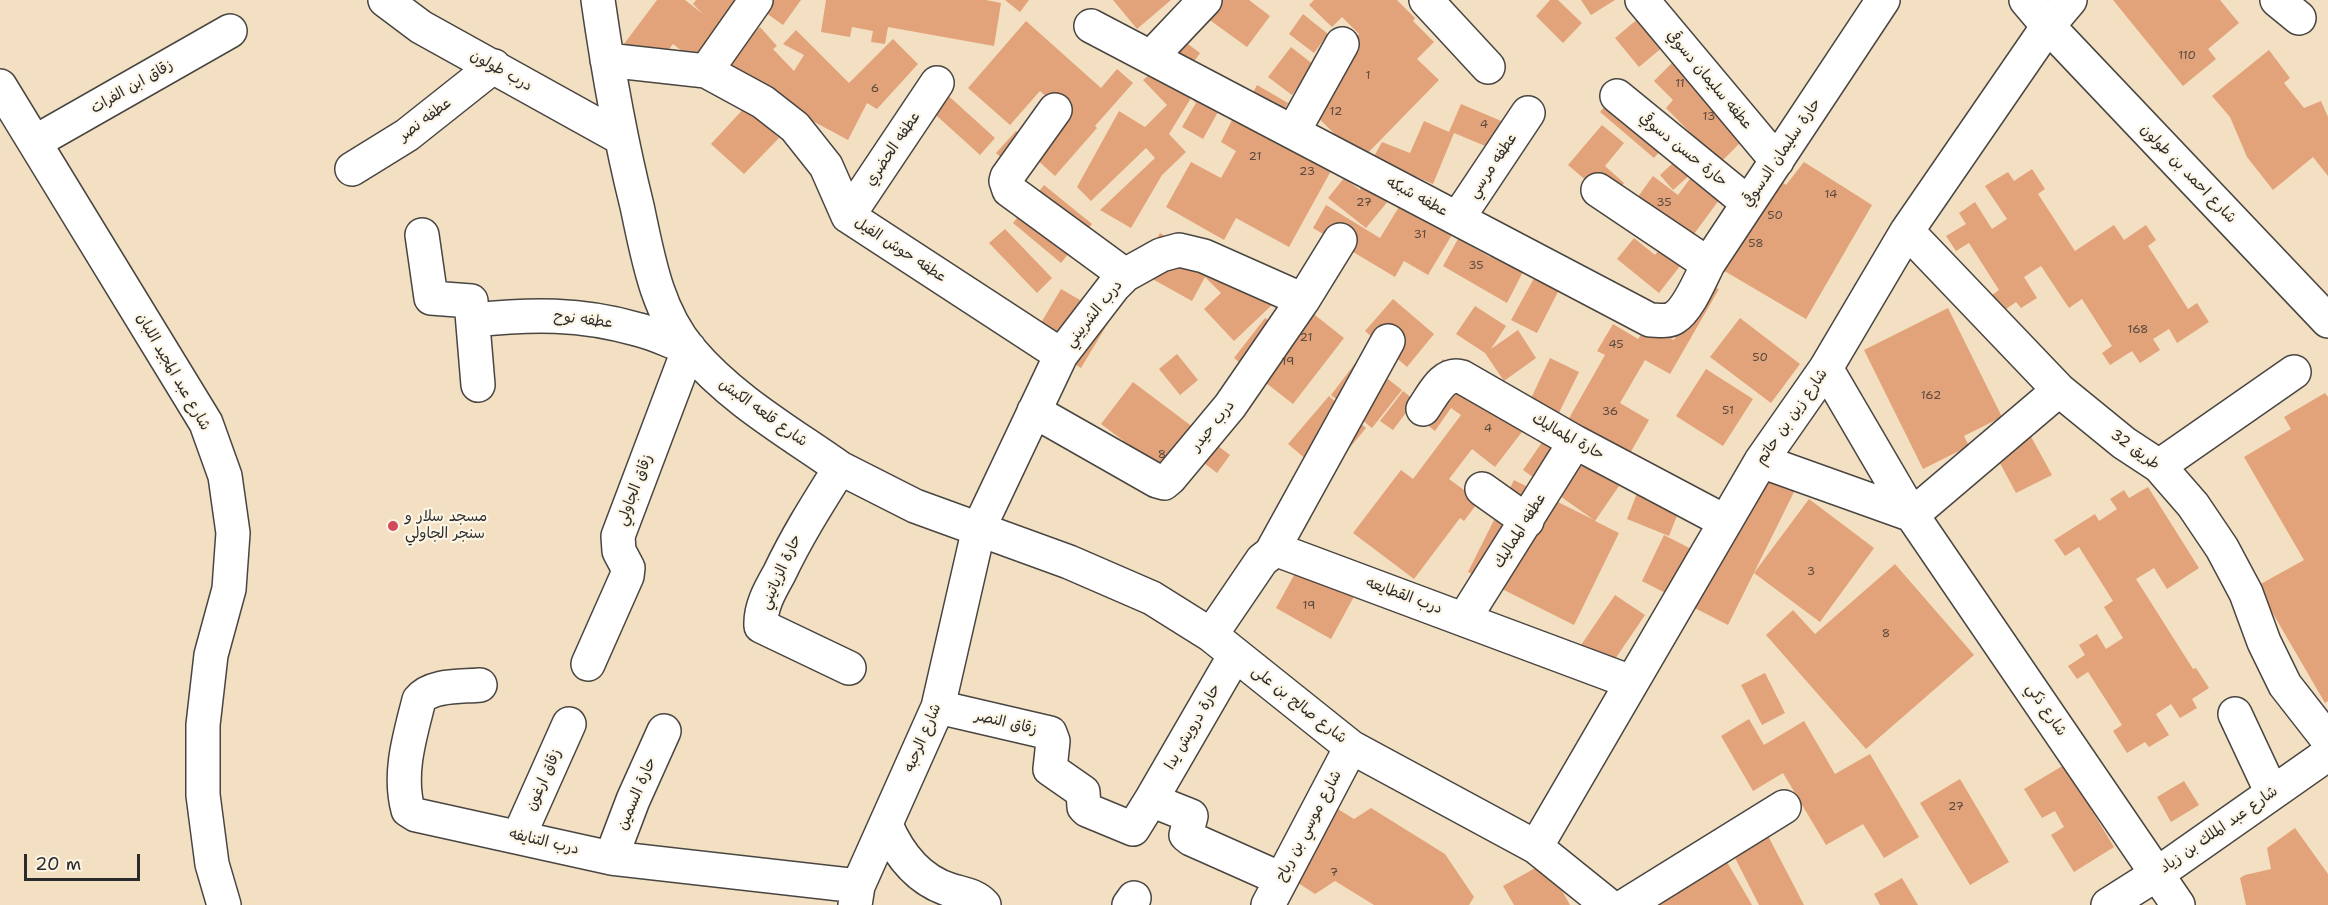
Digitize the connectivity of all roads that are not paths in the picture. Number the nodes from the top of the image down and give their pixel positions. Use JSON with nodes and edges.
{"nodes":[{"id":1,"x":598,"y":0,"type":"edge"},
{"id":2,"x":756,"y":0,"type":"edge"},
{"id":3,"x":1205,"y":0,"type":"edge"},
{"id":4,"x":1426,"y":0,"type":"edge"},
{"id":5,"x":1642,"y":0,"type":"edge"},
{"id":6,"x":1883,"y":0,"type":"edge"},
{"id":7,"x":2026,"y":0,"type":"edge"},
{"id":8,"x":2070,"y":0,"type":"edge"},
{"id":9,"x":387,"y":1,"type":"edge"},
{"id":10,"x":1091,"y":26,"type":"dead end"},
{"id":11,"x":2048,"y":26,"type":"junction"},
{"id":12,"x":230,"y":32,"type":"dead end"},
{"id":13,"x":1342,"y":44,"type":"dead end"},
{"id":14,"x":1151,"y":57,"type":"junction"},
{"id":15,"x":607,"y":60,"type":"junction"},
{"id":16,"x":494,"y":66,"type":"junction"},
{"id":17,"x":1488,"y":67,"type":"dead end"},
{"id":18,"x":706,"y":71,"type":"junction"},
{"id":19,"x":937,"y":83,"type":"dead end"},
{"id":20,"x":0,"y":86,"type":"edge"},
{"id":21,"x":1617,"y":96,"type":"dead end"},
{"id":22,"x":1055,"y":110,"type":"dead end"},
{"id":23,"x":1528,"y":113,"type":"dead end"},
{"id":24,"x":1293,"y":132,"type":"junction"},
{"id":25,"x":621,"y":138,"type":"junction"},
{"id":26,"x":35,"y":142,"type":"junction"},
{"id":27,"x":1777,"y":161,"type":"junction"},
{"id":28,"x":352,"y":169,"type":"dead end"},
{"id":29,"x":1598,"y":190,"type":"dead end"},
{"id":30,"x":1749,"y":203,"type":"junction"},
{"id":31,"x":848,"y":216,"type":"junction"},
{"id":32,"x":1458,"y":218,"type":"junction"},
{"id":33,"x":1907,"y":231,"type":"junction"},
{"id":34,"x":422,"y":234,"type":"dead end"},
{"id":35,"x":1340,"y":240,"type":"dead end"},
{"id":36,"x":1708,"y":264,"type":"junction"},
{"id":37,"x":650,"y":270,"type":"junction"},
{"id":38,"x":1125,"y":275,"type":"junction"},
{"id":39,"x":1303,"y":300,"type":"junction"},
{"id":40,"x":1684,"y":309,"type":"joint"},
{"id":41,"x":474,"y":320,"type":"junction"},
{"id":42,"x":2328,"y":321,"type":"edge"},
{"id":43,"x":637,"y":329,"type":"junction"},
{"id":44,"x":1388,"y":341,"type":"dead end"},
{"id":45,"x":689,"y":348,"type":"junction"},
{"id":46,"x":1061,"y":355,"type":"junction"},
{"id":47,"x":1826,"y":368,"type":"junction"},
{"id":48,"x":2294,"y":372,"type":"dead end"},
{"id":49,"x":477,"y":385,"type":"dead end"},
{"id":50,"x":2060,"y":390,"type":"junction"},
{"id":51,"x":1423,"y":409,"type":"dead end"},
{"id":52,"x":1034,"y":411,"type":"junction"},
{"id":53,"x":1575,"y":442,"type":"junction"},
{"id":54,"x":1761,"y":461,"type":"junction"},
{"id":55,"x":2160,"y":466,"type":"junction"},
{"id":56,"x":840,"y":468,"type":"junction"},
{"id":57,"x":1482,"y":489,"type":"dead end"},
{"id":58,"x":1912,"y":515,"type":"junction"},
{"id":59,"x":1527,"y":521,"type":"junction"},
{"id":60,"x":1724,"y":521,"type":"junction"},
{"id":61,"x":979,"y":528,"type":"junction"},
{"id":62,"x":1271,"y":553,"type":"junction"},
{"id":63,"x":1464,"y":619,"type":"junction"},
{"id":64,"x":1223,"y":645,"type":"junction"},
{"id":65,"x":588,"y":664,"type":"dead end"},
{"id":66,"x":849,"y":668,"type":"dead end"},
{"id":67,"x":1631,"y":682,"type":"junction"},
{"id":68,"x":480,"y":685,"type":"dead end"},
{"id":69,"x":938,"y":707,"type":"junction"},
{"id":70,"x":2235,"y":714,"type":"dead end"},
{"id":71,"x":569,"y":724,"type":"dead end"},
{"id":72,"x":664,"y":731,"type":"dead end"},
{"id":73,"x":2328,"y":740,"type":"edge"},
{"id":74,"x":1351,"y":747,"type":"junction"},
{"id":75,"x":2328,"y":754,"type":"edge"},
{"id":76,"x":2272,"y":793,"type":"junction"},
{"id":77,"x":1152,"y":800,"type":"junction"},
{"id":78,"x":1785,"y":807,"type":"dead end"},
{"id":79,"x":886,"y":825,"type":"junction"},
{"id":80,"x":519,"y":836,"type":"junction"},
{"id":81,"x":1536,"y":847,"type":"junction"},
{"id":82,"x":611,"y":858,"type":"junction"},
{"id":83,"x":2157,"y":874,"type":"junction"},
{"id":84,"x":1275,"y":892,"type":"edge"},
{"id":85,"x":856,"y":896,"type":"edge"},
{"id":86,"x":224,"y":905,"type":"edge"},
{"id":87,"x":984,"y":905,"type":"edge"},
{"id":88,"x":1608,"y":905,"type":"edge"},
{"id":89,"x":1626,"y":905,"type":"edge"},
{"id":90,"x":2108,"y":905,"type":"edge"},
{"id":91,"x":2178,"y":905,"type":"edge"}],
"edges":[{"from":1,"to":15,"type":"street","name":"شارع قلعه الكبش"},
{"from":2,"to":18,"type":"street"},
{"from":3,"to":14,"type":"street"},
{"from":4,"to":17,"type":"street"},
{"from":5,"to":27,"type":"street","name":"عطفه سليمان دسوقي"},
{"from":6,"to":27,"type":"street","name":"حارة سليمان الدسوقي"},
{"from":7,"to":11,"type":"street","name":"شارع احمد بن طولون"},
{"from":8,"to":11,"type":"street","name":"شارع زين بن حاتم"},
{"from":9,"to":16,"type":"street","name":"درب طولون"},
{"from":10,"to":14,"type":"street","name":"عطفه شبكه"},
{"from":11,"to":33,"type":"street","name":"شارع زين بن حاتم"},
{"from":11,"to":42,"type":"street","name":"شارع احمد بن طولون"},
{"from":12,"to":26,"type":"street","name":"زقاق ابن الفرات"},
{"from":13,"to":24,"type":"street"},
{"from":14,"to":24,"type":"street","name":"عطفه شبكه"},
{"from":15,"to":18,"type":"street","name":"عطفه حوش الفيل"},
{"from":15,"to":25,"type":"street","name":"شارع قلعه الكبش"},
{"from":16,"to":25,"type":"street","name":"درب طولون"},
{"from":16,"to":28,"type":"street","name":"عطفه نصر"},
{"from":18,"to":31,"type":"street","name":"عطفه حوش الفيل"},
{"from":19,"to":31,"type":"street","name":"عطفه الحضري"},
{"from":20,"to":26,"type":"street","name":"شارع عبد المجيد اللبان"},
{"from":21,"to":30,"type":"street","name":"حارة حسن دسوقي"},
{"from":22,"to":38,"type":"street"},
{"from":23,"to":32,"type":"street","name":"عطفه مرسي"},
{"from":24,"to":32,"type":"street","name":"عطفه شبكه"},
{"from":25,"to":37,"type":"street","name":"شارع قلعه الكبش"},
{"from":26,"to":86,"type":"street","name":"شارع عبد المجيد اللبان"},
{"from":27,"to":30,"type":"street","name":"حارة سليمان الدسوقي"},
{"from":29,"to":36,"type":"street"},
{"from":30,"to":36,"type":"street","name":"حارة سليمان الدسوقي"},
{"from":31,"to":46,"type":"street","name":"عطفه حوش الفيل"},
{"from":32,"to":40,"type":"street","name":"عطفه شبكه"},
{"from":33,"to":47,"type":"street","name":"شارع زين بن حاتم"},
{"from":33,"to":50,"type":"street","name":"طريق 32"},
{"from":34,"to":41,"type":"street"},
{"from":35,"to":39,"type":"street","name":"درب حيدر"},
{"from":36,"to":40,"type":"street","name":"حارة سليمان الدسوقي"},
{"from":37,"to":43,"type":"street"},
{"from":37,"to":45,"type":"street","name":"شارع قلعه الكبش"},
{"from":38,"to":39,"type":"street","name":"درب الشربيني"},
{"from":38,"to":46,"type":"street","name":"درب الشربيني"},
{"from":39,"to":52,"type":"street","name":"درب حيدر"},
{"from":41,"to":43,"type":"street","name":"عطفه نوح"},
{"from":41,"to":49,"type":"street"},
{"from":43,"to":45,"type":"street","name":"عطفه نوح"},
{"from":44,"to":62,"type":"street"},
{"from":45,"to":56,"type":"street","name":"شارع قلعه الكبش"},
{"from":45,"to":65,"type":"street","name":"زقاق الجاولي"},
{"from":46,"to":52,"type":"street","name":"درب الشربيني"},
{"from":47,"to":54,"type":"street","name":"شارع زين بن حاتم"},
{"from":47,"to":58,"type":"street","name":"شارع ذكي"},
{"from":48,"to":55,"type":"street"},
{"from":50,"to":55,"type":"street","name":"طريق 32"},
{"from":50,"to":58,"type":"street"},
{"from":51,"to":53,"type":"street","name":"حارة المماليك"},
{"from":52,"to":61,"type":"street","name":"درب الشربيني"},
{"from":53,"to":59,"type":"street","name":"عطفه المماليك"},
{"from":53,"to":60,"type":"street","name":"حارة المماليك"},
{"from":54,"to":58,"type":"street"},
{"from":54,"to":60,"type":"street","name":"شارع زين بن حاتم"},
{"from":55,"to":73,"type":"street","name":"طريق 32"},
{"from":56,"to":61,"type":"street","name":"شارع قلعه الكبش"},
{"from":56,"to":66,"type":"street","name":"حارة الزياتيني"},
{"from":57,"to":59,"type":"street"},
{"from":58,"to":83,"type":"street","name":"شارع ذكي"},
{"from":59,"to":63,"type":"street","name":"عطفه المماليك"},
{"from":60,"to":67,"type":"street","name":"شارع زين بن حاتم"},
{"from":61,"to":64,"type":"street","name":"شارع صالح بن على"},
{"from":61,"to":69,"type":"street","name":"شارع الرحبه"},
{"from":62,"to":63,"type":"street","name":"درب القطايعه"},
{"from":62,"to":64,"type":"street"},
{"from":63,"to":67,"type":"street","name":"درب القطايعه"},
{"from":64,"to":74,"type":"street","name":"شارع صالح بن على"},
{"from":64,"to":77,"type":"street","name":"حارة درويش يدا"},
{"from":67,"to":81,"type":"street","name":"شارع زين بن حاتم"},
{"from":68,"to":80,"type":"street","name":"درب التنايفه"},
{"from":69,"to":77,"type":"street","name":"زقاق النصر"},
{"from":69,"to":79,"type":"street","name":"شارع الرحبه"},
{"from":70,"to":76,"type":"street"},
{"from":71,"to":80,"type":"street","name":"زقاق ارغون"},
{"from":72,"to":82,"type":"street","name":"حارة السمين"},
{"from":74,"to":81,"type":"street","name":"شارع صالح بن على"},
{"from":74,"to":84,"type":"street","name":"شارع موسي بن رباح"},
{"from":75,"to":76,"type":"street","name":"شارع عبد الملك بن زياد"},
{"from":76,"to":83,"type":"street","name":"شارع عبد الملك بن زياد"},
{"from":77,"to":84,"type":"street"},
{"from":78,"to":89,"type":"street"},
{"from":79,"to":85,"type":"street","name":"شارع الرحبه"},
{"from":79,"to":87,"type":"street"},
{"from":80,"to":82,"type":"street","name":"درب التنايفه"},
{"from":81,"to":88,"type":"street","name":"شارع صالح بن على"},
{"from":82,"to":85,"type":"street","name":"درب التنايفه"},
{"from":83,"to":90,"type":"street","name":"شارع عبد الملك بن زياد"},
{"from":83,"to":91,"type":"street","name":"شارع ذكي"}]}
